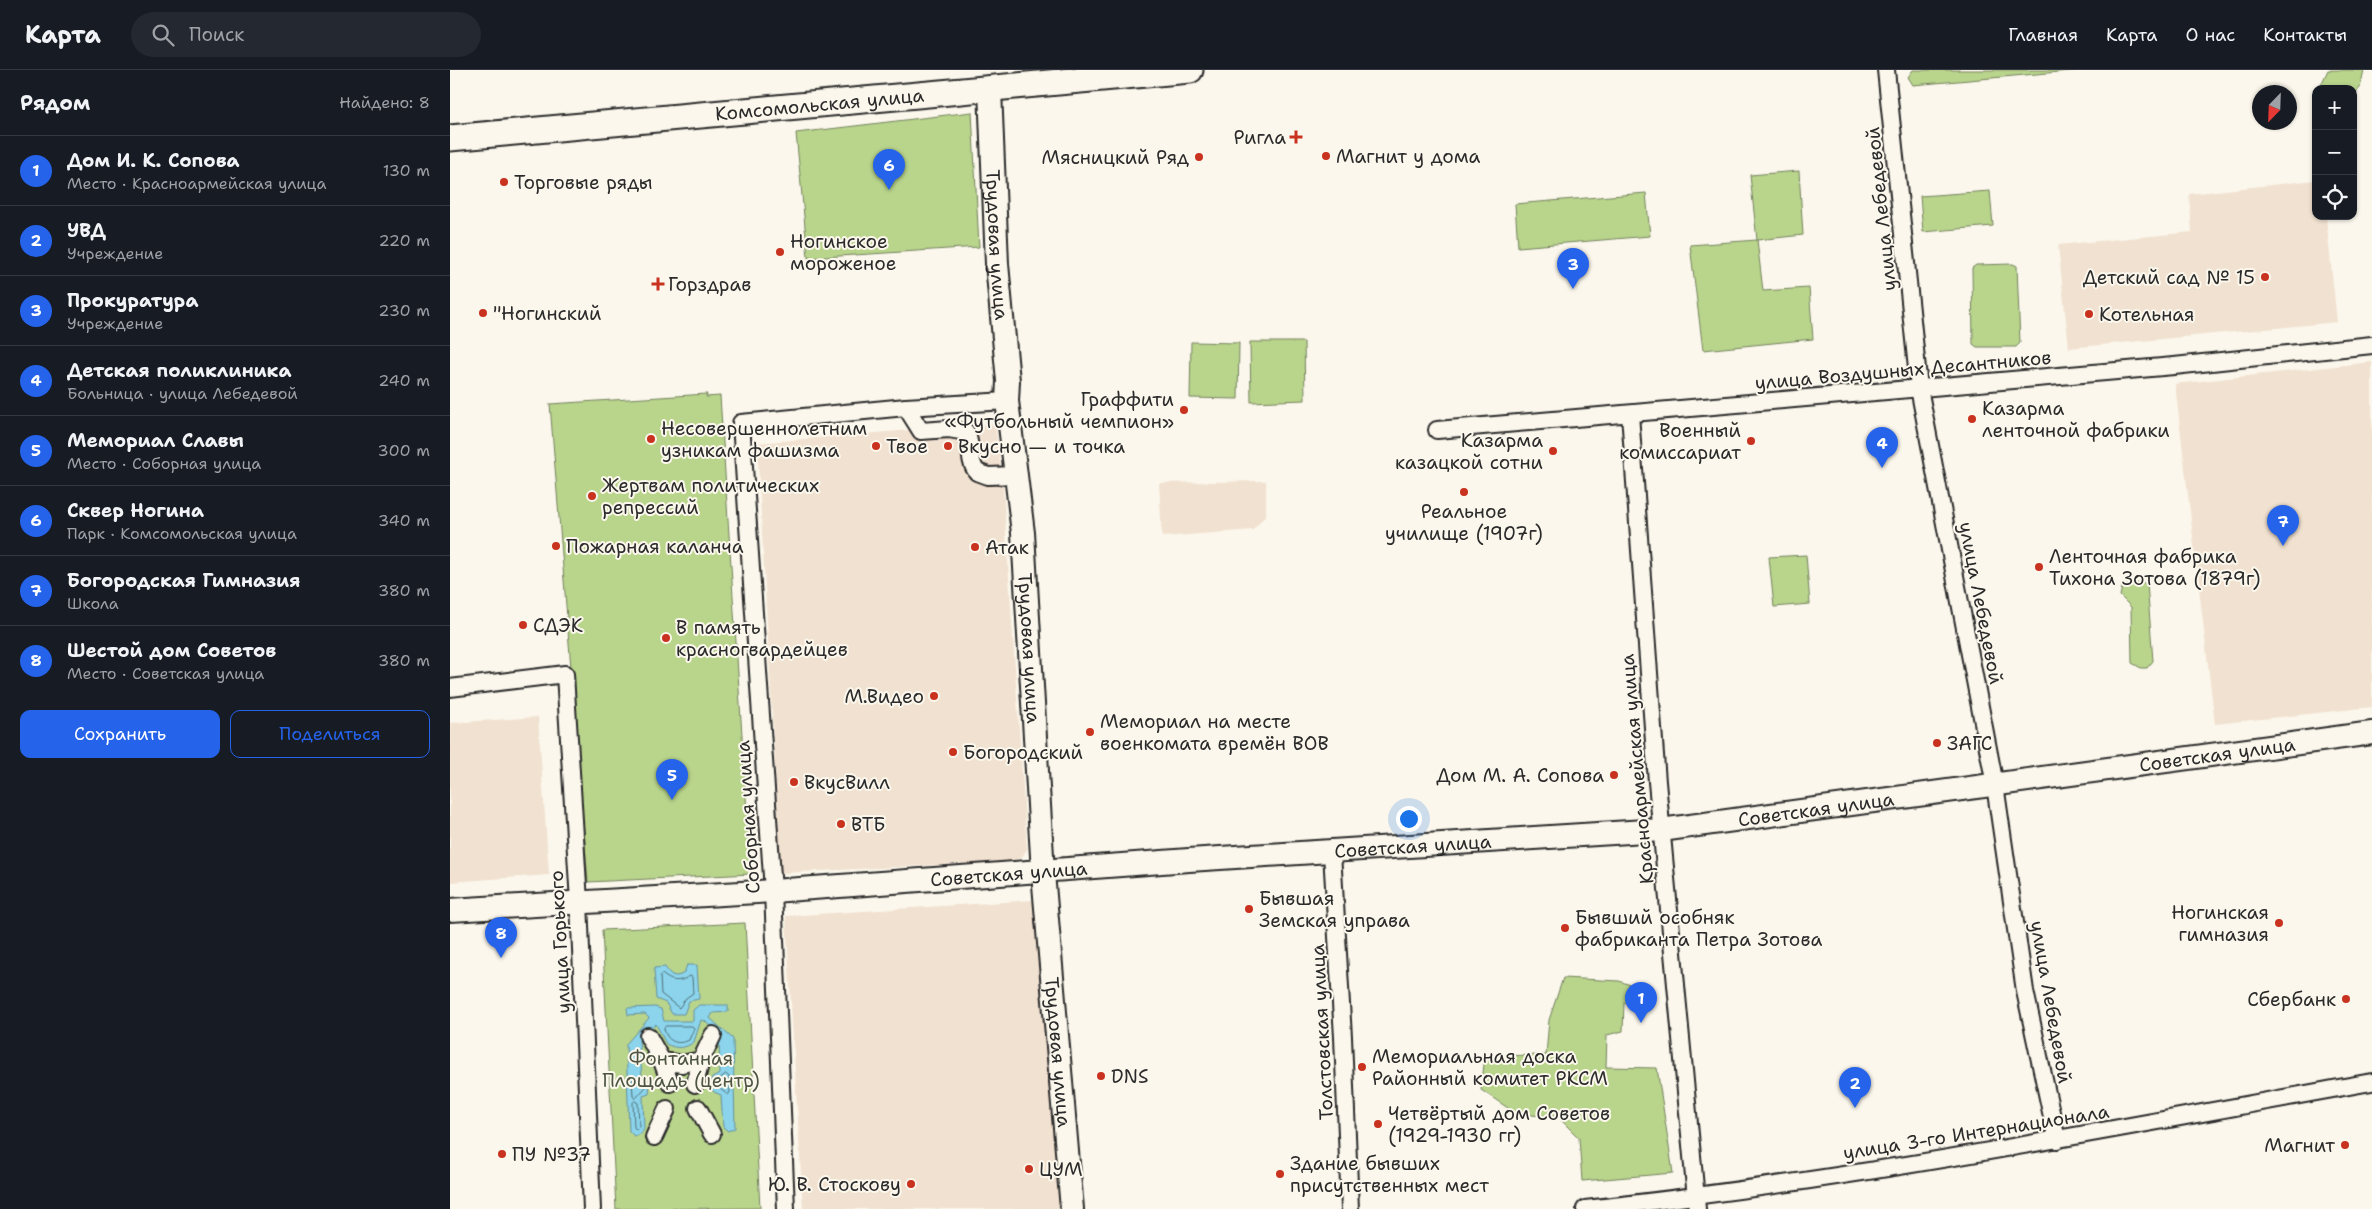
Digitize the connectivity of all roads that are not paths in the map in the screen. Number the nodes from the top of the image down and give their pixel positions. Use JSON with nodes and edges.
{"nodes":[{"id":1,"x":1190,"y":70,"type":"edge"},
{"id":2,"x":1886,"y":70,"type":"edge"},
{"id":3,"x":990,"y":89,"type":"junction"},
{"id":4,"x":450,"y":138,"type":"edge"},
{"id":5,"x":2372,"y":345,"type":"edge"},
{"id":6,"x":1919,"y":388,"type":"junction"},
{"id":7,"x":1007,"y":401,"type":"junction"},
{"id":8,"x":906,"y":407,"type":"junction"},
{"id":9,"x":1630,"y":414,"type":"junction"},
{"id":10,"x":1437,"y":430,"type":"dead end"},
{"id":11,"x":1017,"y":475,"type":"junction"},
{"id":12,"x":450,"y":688,"type":"edge"},
{"id":13,"x":2372,"y":733,"type":"edge"},
{"id":14,"x":1995,"y":786,"type":"junction"},
{"id":15,"x":1661,"y":830,"type":"junction"},
{"id":16,"x":1332,"y":853,"type":"junction"},
{"id":17,"x":1043,"y":873,"type":"junction"},
{"id":18,"x":773,"y":891,"type":"junction"},
{"id":19,"x":579,"y":902,"type":"junction"},
{"id":20,"x":450,"y":910,"type":"edge"},
{"id":21,"x":713,"y":1035,"type":"dead end"},
{"id":22,"x":648,"y":1036,"type":"dead end"},
{"id":23,"x":701,"y":1060,"type":"junction"},
{"id":24,"x":662,"y":1061,"type":"junction"},
{"id":25,"x":670,"y":1082,"type":"dead end"},
{"id":26,"x":2372,"y":1082,"type":"edge"},
{"id":27,"x":695,"y":1084,"type":"dead end"},
{"id":28,"x":698,"y":1108,"type":"dead end"},
{"id":29,"x":667,"y":1109,"type":"dead end"},
{"id":30,"x":712,"y":1134,"type":"dead end"},
{"id":31,"x":654,"y":1137,"type":"dead end"},
{"id":32,"x":2057,"y":1140,"type":"junction"},
{"id":33,"x":1696,"y":1203,"type":"edge"},
{"id":34,"x":592,"y":1209,"type":"edge"},
{"id":35,"x":786,"y":1209,"type":"edge"},
{"id":36,"x":1072,"y":1209,"type":"edge"},
{"id":37,"x":1350,"y":1209,"type":"edge"},
{"id":38,"x":1585,"y":1209,"type":"edge"}],
"edges":[{"from":1,"to":3,"type":"main road","name":"Комсомольская улица"},
{"from":2,"to":6,"type":"street","name":"улица Лебедевой"},
{"from":3,"to":4,"type":"main road","name":"Комсомольская улица"},
{"from":3,"to":7,"type":"street","name":"Трудовая улица"},
{"from":5,"to":6,"type":"street","name":"улица Воздушных Десантников"},
{"from":6,"to":9,"type":"street","name":"улица Воздушных Десантников"},
{"from":6,"to":14,"type":"street","name":"улица Лебедевой"},
{"from":7,"to":8,"type":"street"},
{"from":7,"to":11,"type":"street","name":"Трудовая улица"},
{"from":8,"to":11,"type":"street"},
{"from":8,"to":18,"type":"street","name":"Соборная улица"},
{"from":9,"to":10,"type":"street","name":"улица Воздушных Десантников"},
{"from":9,"to":15,"type":"street","name":"Красноармейская улица"},
{"from":11,"to":17,"type":"street","name":"Трудовая улица"},
{"from":12,"to":19,"type":"street","name":"улица Горького"},
{"from":13,"to":14,"type":"street","name":"Советская улица"},
{"from":14,"to":15,"type":"street","name":"Советская улица"},
{"from":14,"to":32,"type":"street","name":"улица Лебедевой"},
{"from":15,"to":16,"type":"street","name":"Советская улица"},
{"from":15,"to":33,"type":"street","name":"Красноармейская улица"},
{"from":16,"to":17,"type":"street","name":"Советская улица"},
{"from":16,"to":37,"type":"street","name":"Толстовская улица"},
{"from":17,"to":18,"type":"street","name":"Советская улица"},
{"from":17,"to":36,"type":"street","name":"Трудовая улица"},
{"from":18,"to":19,"type":"street","name":"Советская улица"},
{"from":18,"to":35,"type":"street","name":"Соборная улица"},
{"from":19,"to":20,"type":"street","name":"Советская улица"},
{"from":19,"to":34,"type":"street","name":"улица Горького"},
{"from":21,"to":23,"type":"street"},
{"from":22,"to":24,"type":"street"},
{"from":23,"to":24,"type":"street"},
{"from":23,"to":27,"type":"street"},
{"from":24,"to":25,"type":"street"},
{"from":26,"to":32,"type":"street","name":"улица 3-го Интернационала"},
{"from":28,"to":30,"type":"street"},
{"from":29,"to":31,"type":"street"},
{"from":32,"to":33,"type":"street","name":"улица 3-го Интернационала"},
{"from":33,"to":38,"type":"street","name":"улица 3-го Интернационала"}]}
